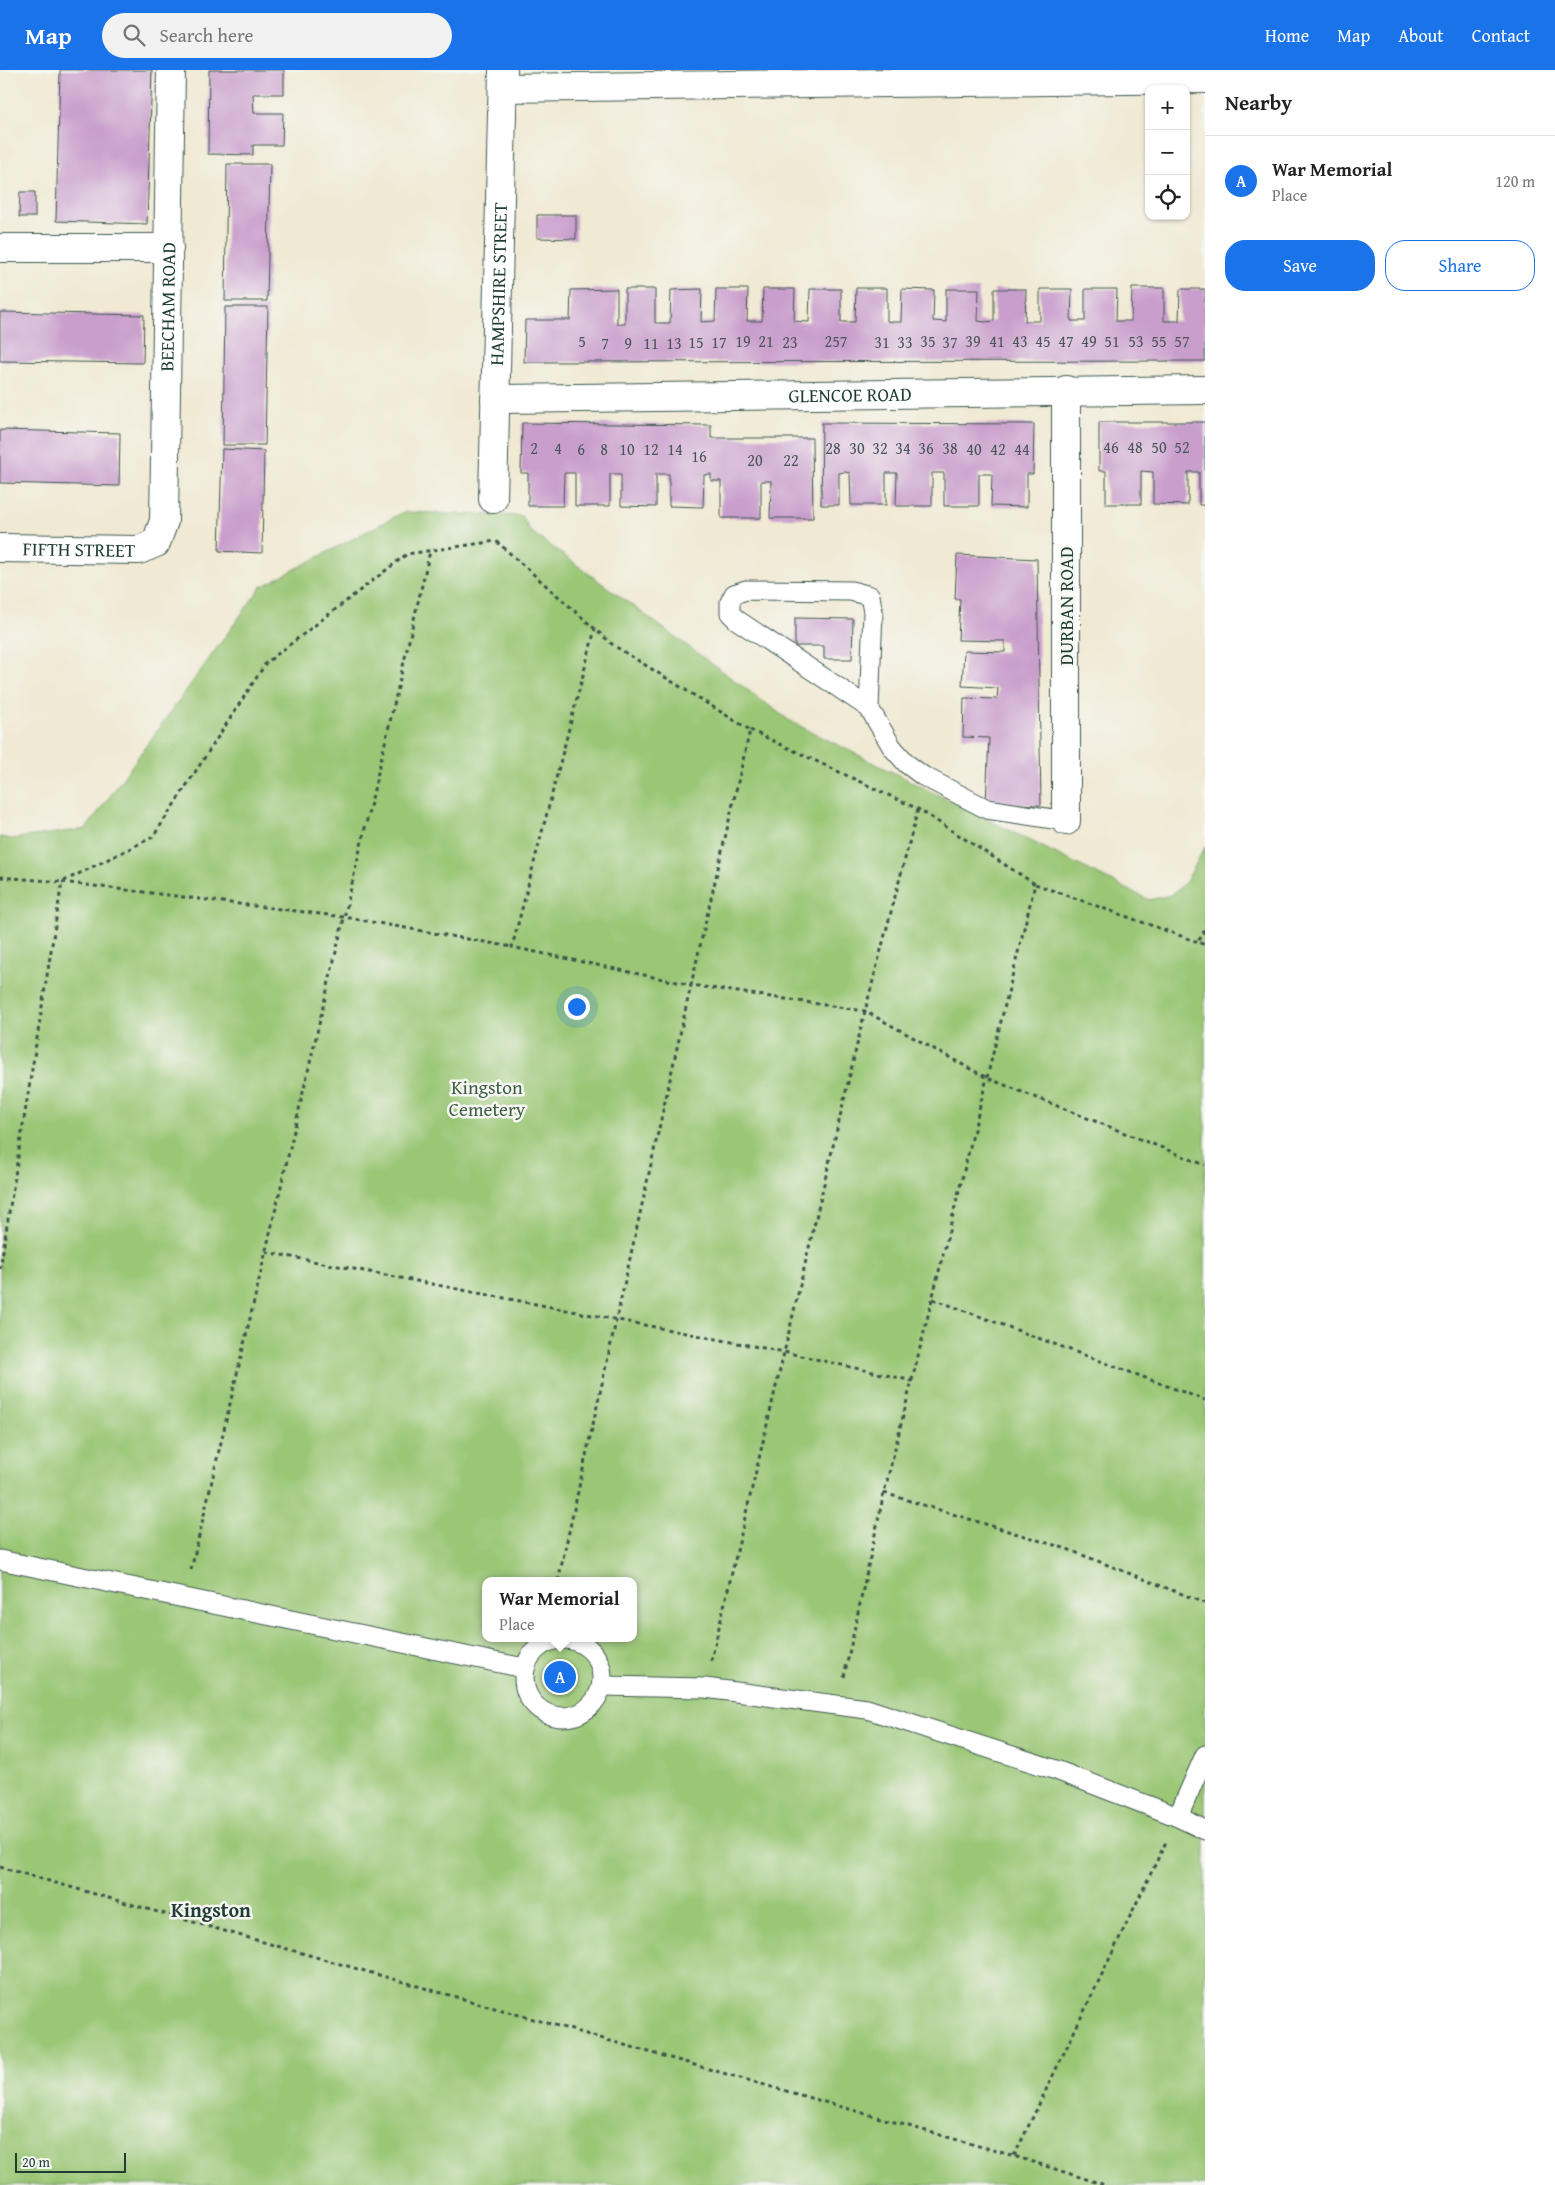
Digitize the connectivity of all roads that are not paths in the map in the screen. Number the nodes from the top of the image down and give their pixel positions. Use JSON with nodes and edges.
{"nodes":[{"id":1,"x":171,"y":70,"type":"edge"},
{"id":2,"x":503,"y":79,"type":"edge"},
{"id":3,"x":1205,"y":80,"type":"edge"},
{"id":4,"x":0,"y":248,"type":"edge"},
{"id":5,"x":169,"y":248,"type":"junction"},
{"id":6,"x":1066,"y":390,"type":"junction"},
{"id":7,"x":1205,"y":390,"type":"edge"},
{"id":8,"x":495,"y":399,"type":"junction"},
{"id":9,"x":493,"y":499,"type":"dead end"},
{"id":10,"x":156,"y":542,"type":"joint"},
{"id":11,"x":0,"y":548,"type":"edge"},
{"id":12,"x":869,"y":708,"type":"junction"},
{"id":13,"x":1066,"y":822,"type":"joint"},
{"id":14,"x":0,"y":1560,"type":"edge"},
{"id":15,"x":543,"y":1642,"type":"edge"},
{"id":16,"x":578,"y":1642,"type":"edge"},
{"id":17,"x":524,"y":1668,"type":"junction"},
{"id":18,"x":602,"y":1686,"type":"junction"},
{"id":19,"x":1205,"y":1755,"type":"edge"},
{"id":20,"x":1178,"y":1817,"type":"junction"},
{"id":21,"x":1205,"y":1830,"type":"edge"}],
"edges":[{"from":1,"to":5,"type":"street","name":"BEECHAM ROAD"},
{"from":2,"to":3,"type":"street"},
{"from":2,"to":8,"type":"street","name":"HAMPSHIRE STREET"},
{"from":4,"to":5,"type":"street"},
{"from":5,"to":10,"type":"street","name":"BEECHAM ROAD"},
{"from":6,"to":7,"type":"street","name":"GLENCOE ROAD"},
{"from":6,"to":8,"type":"street","name":"GLENCOE ROAD"},
{"from":6,"to":13,"type":"street","name":"DURBAN ROAD"},
{"from":8,"to":9,"type":"street","name":"HAMPSHIRE STREET"},
{"from":10,"to":11,"type":"street","name":"FIFTH STREET"},
{"from":12,"to":12,"type":"lane"},
{"from":12,"to":13,"type":"lane"},
{"from":14,"to":17,"type":"lane"},
{"from":15,"to":17,"type":"lane"},
{"from":16,"to":18,"type":"lane"},
{"from":17,"to":18,"type":"lane"},
{"from":18,"to":20,"type":"lane"},
{"from":19,"to":20,"type":"lane"},
{"from":20,"to":21,"type":"lane"}]}
